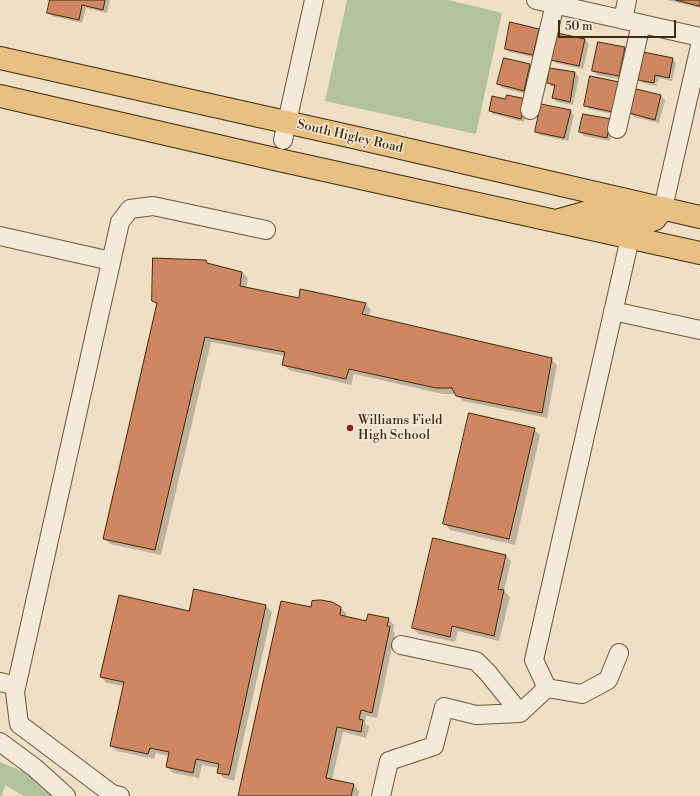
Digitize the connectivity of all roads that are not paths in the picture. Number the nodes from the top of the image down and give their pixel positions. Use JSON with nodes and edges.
{"nodes":[{"id":1,"x":314,"y":0,"type":"edge"},
{"id":2,"x":536,"y":0,"type":"edge"},
{"id":3,"x":627,"y":0,"type":"edge"},
{"id":4,"x":555,"y":4,"type":"junction"},
{"id":5,"x":623,"y":20,"type":"junction"},
{"id":6,"x":641,"y":24,"type":"junction"},
{"id":7,"x":700,"y":37,"type":"edge"},
{"id":8,"x":700,"y":46,"type":"edge"},
{"id":9,"x":0,"y":58,"type":"edge"},
{"id":10,"x":0,"y":96,"type":"edge"},
{"id":11,"x":530,"y":110,"type":"dead end"},
{"id":12,"x":618,"y":129,"type":"dead end"},
{"id":13,"x":285,"y":131,"type":"junction"},
{"id":14,"x":663,"y":208,"type":"junction"},
{"id":15,"x":700,"y":217,"type":"edge"},
{"id":16,"x":556,"y":221,"type":"junction"},
{"id":17,"x":266,"y":230,"type":"dead end"},
{"id":18,"x":0,"y":236,"type":"edge"},
{"id":19,"x":630,"y":238,"type":"junction"},
{"id":20,"x":700,"y":253,"type":"edge"},
{"id":21,"x":111,"y":261,"type":"junction"},
{"id":22,"x":613,"y":311,"type":"junction"},
{"id":23,"x":700,"y":330,"type":"edge"},
{"id":24,"x":401,"y":645,"type":"dead end"},
{"id":25,"x":619,"y":653,"type":"dead end"},
{"id":26,"x":8,"y":684,"type":"edge"},
{"id":27,"x":547,"y":688,"type":"junction"},
{"id":28,"x":520,"y":713,"type":"junction"},
{"id":29,"x":0,"y":742,"type":"edge"},
{"id":30,"x":114,"y":795,"type":"edge"},
{"id":31,"x":66,"y":796,"type":"edge"},
{"id":32,"x":381,"y":796,"type":"edge"}],
"edges":[{"from":1,"to":13,"type":"street"},
{"from":2,"to":4,"type":"street"},
{"from":3,"to":5,"type":"street"},
{"from":4,"to":5,"type":"street"},
{"from":4,"to":11,"type":"street"},
{"from":5,"to":6,"type":"street"},
{"from":6,"to":7,"type":"street"},
{"from":6,"to":12,"type":"street"},
{"from":8,"to":14,"type":"street"},
{"from":9,"to":13,"type":"main road","name":"South Higley Road"},
{"from":10,"to":16,"type":"main road"},
{"from":13,"to":14,"type":"main road","name":"South Higley Road"},
{"from":14,"to":15,"type":"main road","name":"South Higley Road"},
{"from":14,"to":16,"type":"main road"},
{"from":16,"to":19,"type":"main road"},
{"from":17,"to":21,"type":"street"},
{"from":18,"to":21,"type":"street"},
{"from":19,"to":20,"type":"main road"},
{"from":19,"to":22,"type":"street"},
{"from":21,"to":26,"type":"street"},
{"from":22,"to":23,"type":"street"},
{"from":22,"to":27,"type":"street"},
{"from":24,"to":28,"type":"street"},
{"from":25,"to":27,"type":"street"},
{"from":26,"to":30,"type":"street"},
{"from":27,"to":28,"type":"street"},
{"from":28,"to":32,"type":"street"},
{"from":29,"to":31,"type":"street"}]}
